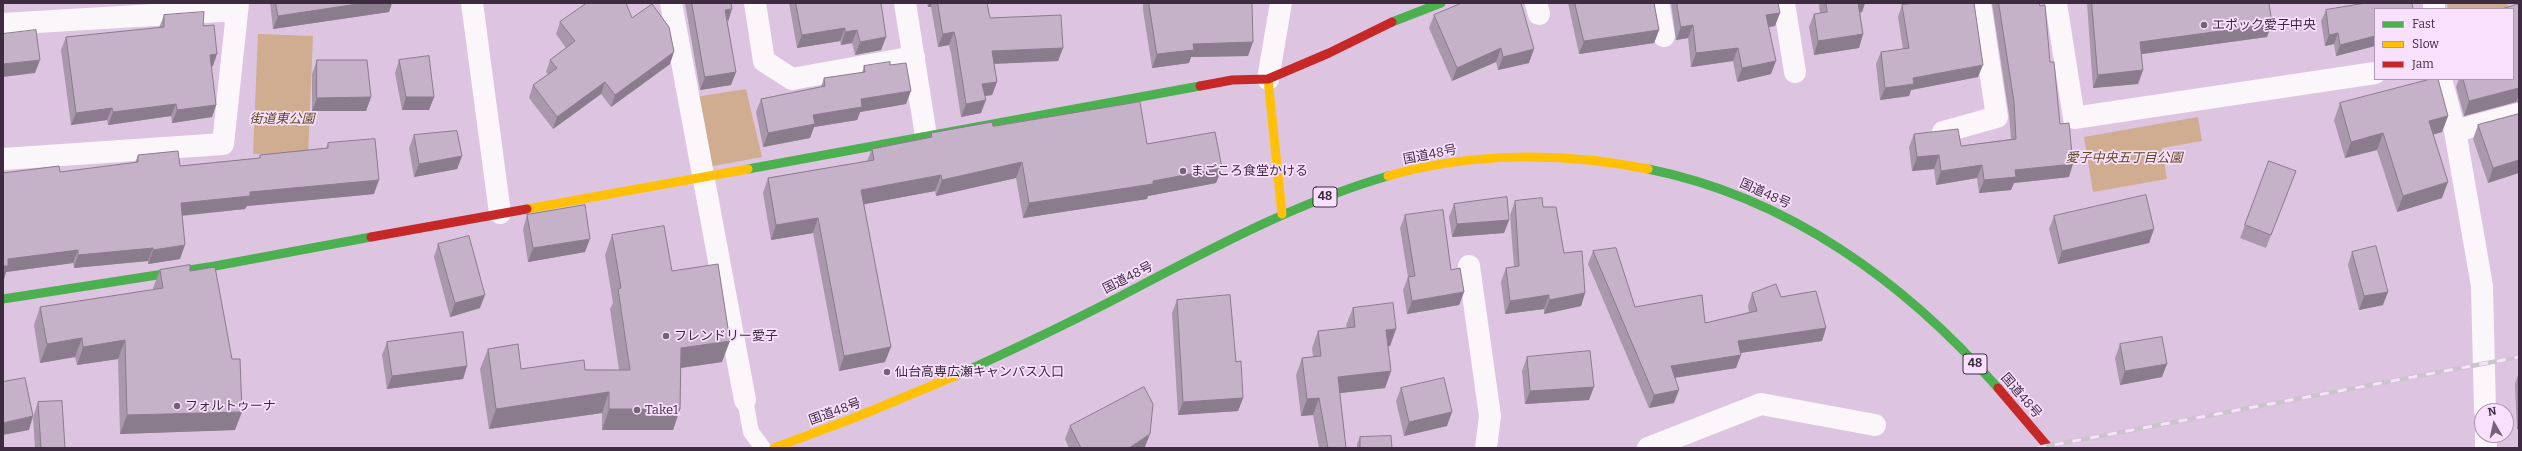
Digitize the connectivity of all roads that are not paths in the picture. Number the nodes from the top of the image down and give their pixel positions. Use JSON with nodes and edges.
{"nodes":[{"id":1,"x":472,"y":3,"type":"edge"},
{"id":2,"x":671,"y":3,"type":"edge"},
{"id":3,"x":755,"y":3,"type":"edge"},
{"id":4,"x":905,"y":3,"type":"edge"},
{"id":5,"x":1281,"y":3,"type":"edge"},
{"id":6,"x":1441,"y":3,"type":"edge"},
{"id":7,"x":1658,"y":3,"type":"edge"},
{"id":8,"x":1784,"y":3,"type":"edge"},
{"id":9,"x":1980,"y":3,"type":"edge"},
{"id":10,"x":2056,"y":3,"type":"edge"},
{"id":11,"x":238,"y":6,"type":"edge"},
{"id":12,"x":3,"y":24,"type":"edge"},
{"id":13,"x":1664,"y":36,"type":"dead end"},
{"id":14,"x":914,"y":57,"type":"junction"},
{"id":15,"x":1794,"y":72,"type":"dead end"},
{"id":16,"x":2374,"y":73,"type":"edge"},
{"id":17,"x":1268,"y":79,"type":"junction"},
{"id":18,"x":2441,"y":80,"type":"edge"},
{"id":19,"x":2519,"y":114,"type":"edge"},
{"id":20,"x":2455,"y":131,"type":"junction"},
{"id":21,"x":1943,"y":132,"type":"edge"},
{"id":22,"x":926,"y":136,"type":"junction"},
{"id":23,"x":3,"y":159,"type":"edge"},
{"id":24,"x":703,"y":178,"type":"junction"},
{"id":25,"x":500,"y":213,"type":"junction"},
{"id":26,"x":1282,"y":214,"type":"junction"},
{"id":27,"x":1468,"y":266,"type":"dead end"},
{"id":28,"x":3,"y":299,"type":"edge"},
{"id":29,"x":745,"y":400,"type":"joint"},
{"id":30,"x":2485,"y":403,"type":"edge"},
{"id":31,"x":1876,"y":425,"type":"dead end"},
{"id":32,"x":763,"y":448,"type":"edge"},
{"id":33,"x":774,"y":448,"type":"edge"},
{"id":34,"x":1486,"y":448,"type":"edge"},
{"id":35,"x":1648,"y":448,"type":"edge"},
{"id":36,"x":2049,"y":448,"type":"edge"}],
"edges":[{"from":1,"to":25,"type":"street"},
{"from":2,"to":24,"type":"street"},
{"from":3,"to":14,"type":"street"},
{"from":4,"to":14,"type":"street"},
{"from":5,"to":17,"type":"street"},
{"from":6,"to":17,"type":"main road"},
{"from":7,"to":13,"type":"street"},
{"from":8,"to":15,"type":"street"},
{"from":9,"to":21,"type":"street"},
{"from":10,"to":16,"type":"street"},
{"from":11,"to":12,"type":"street"},
{"from":11,"to":23,"type":"street"},
{"from":14,"to":22,"type":"street"},
{"from":17,"to":22,"type":"main road"},
{"from":17,"to":26,"type":"main road"},
{"from":18,"to":20,"type":"street"},
{"from":19,"to":20,"type":"street"},
{"from":20,"to":30,"type":"street"},
{"from":22,"to":24,"type":"main road"},
{"from":24,"to":25,"type":"main road"},
{"from":24,"to":29,"type":"street"},
{"from":25,"to":28,"type":"main road"},
{"from":26,"to":33,"type":"main road","name":"国道48号","number":"48"},
{"from":26,"to":36,"type":"main road","name":"国道48号","number":"48"},
{"from":27,"to":34,"type":"street"},
{"from":29,"to":32,"type":"lane"},
{"from":31,"to":35,"type":"street"}]}
